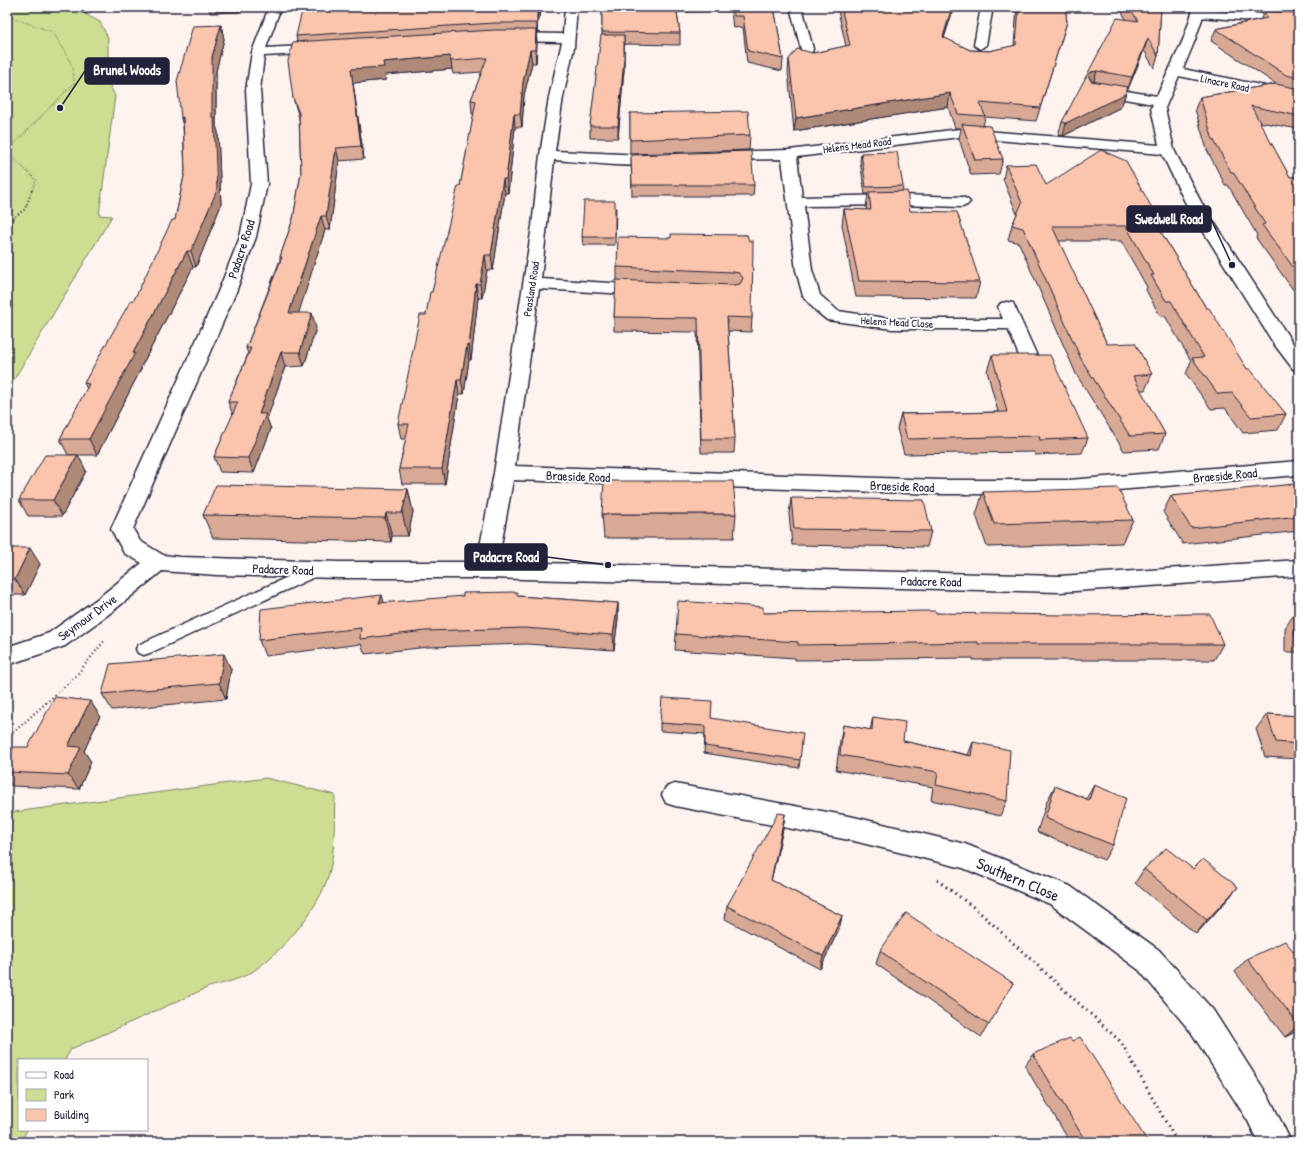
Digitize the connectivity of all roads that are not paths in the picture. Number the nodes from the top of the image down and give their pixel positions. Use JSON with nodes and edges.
{"nodes":[{"id":1,"x":275,"y":7,"type":"edge"},
{"id":2,"x":571,"y":7,"type":"edge"},
{"id":3,"x":796,"y":7,"type":"edge"},
{"id":4,"x":987,"y":7,"type":"edge"},
{"id":5,"x":1197,"y":10,"type":"edge"},
{"id":6,"x":1299,"y":20,"type":"edge"},
{"id":7,"x":494,"y":37,"type":"edge"},
{"id":8,"x":569,"y":38,"type":"junction"},
{"id":9,"x":980,"y":45,"type":"dead end"},
{"id":10,"x":332,"y":48,"type":"edge"},
{"id":11,"x":807,"y":49,"type":"dead end"},
{"id":12,"x":258,"y":52,"type":"junction"},
{"id":13,"x":1175,"y":71,"type":"junction"},
{"id":14,"x":1093,"y":89,"type":"edge"},
{"id":15,"x":1299,"y":97,"type":"edge"},
{"id":16,"x":1161,"y":101,"type":"junction"},
{"id":17,"x":1167,"y":150,"type":"junction"},
{"id":18,"x":548,"y":154,"type":"junction"},
{"id":19,"x":789,"y":154,"type":"junction"},
{"id":20,"x":708,"y":157,"type":"edge"},
{"id":21,"x":677,"y":158,"type":"edge"},
{"id":22,"x":796,"y":202,"type":"junction"},
{"id":23,"x":962,"y":202,"type":"dead end"},
{"id":24,"x":532,"y":284,"type":"junction"},
{"id":25,"x":662,"y":290,"type":"edge"},
{"id":26,"x":1006,"y":306,"type":"dead end"},
{"id":27,"x":1013,"y":324,"type":"junction"},
{"id":28,"x":1029,"y":358,"type":"edge"},
{"id":29,"x":1299,"y":365,"type":"edge"},
{"id":30,"x":1299,"y":468,"type":"edge"},
{"id":31,"x":504,"y":473,"type":"junction"},
{"id":32,"x":158,"y":562,"type":"junction"},
{"id":33,"x":1299,"y":568,"type":"edge"},
{"id":34,"x":316,"y":570,"type":"junction"},
{"id":35,"x":486,"y":570,"type":"junction"},
{"id":36,"x":144,"y":649,"type":"dead end"},
{"id":37,"x":7,"y":656,"type":"edge"},
{"id":38,"x":675,"y":795,"type":"dead end"},
{"id":39,"x":1275,"y":1142,"type":"edge"}],
"edges":[{"from":1,"to":12,"type":"street","name":"Padacre Road"},
{"from":2,"to":8,"type":"street","name":"Peasland Road"},
{"from":3,"to":11,"type":"street"},
{"from":4,"to":9,"type":"street"},
{"from":5,"to":6,"type":"street"},
{"from":5,"to":13,"type":"street"},
{"from":7,"to":8,"type":"street"},
{"from":8,"to":18,"type":"street","name":"Peasland Road"},
{"from":10,"to":12,"type":"street"},
{"from":12,"to":32,"type":"street","name":"Padacre Road"},
{"from":13,"to":15,"type":"street","name":"Linacre Road"},
{"from":13,"to":16,"type":"street"},
{"from":14,"to":16,"type":"street"},
{"from":16,"to":17,"type":"street"},
{"from":17,"to":19,"type":"street","name":"Helens Mead Road"},
{"from":17,"to":29,"type":"street"},
{"from":18,"to":21,"type":"street"},
{"from":18,"to":24,"type":"street","name":"Peasland Road"},
{"from":19,"to":20,"type":"street","name":"Helens Mead Road"},
{"from":19,"to":22,"type":"street","name":"Helens Mead Close"},
{"from":22,"to":23,"type":"street"},
{"from":22,"to":27,"type":"street","name":"Helens Mead Close"},
{"from":24,"to":25,"type":"street"},
{"from":24,"to":31,"type":"street","name":"Peasland Road"},
{"from":26,"to":27,"type":"street"},
{"from":27,"to":28,"type":"street"},
{"from":30,"to":31,"type":"street","name":"Braeside Road"},
{"from":31,"to":35,"type":"street","name":"Peasland Road"},
{"from":32,"to":34,"type":"street","name":"Padacre Road"},
{"from":32,"to":37,"type":"street","name":"Seymour Drive"},
{"from":33,"to":35,"type":"street","name":"Padacre Road"},
{"from":34,"to":35,"type":"street","name":"Padacre Road"},
{"from":34,"to":36,"type":"lane"},
{"from":38,"to":39,"type":"street","name":"Southern Close"}]}
